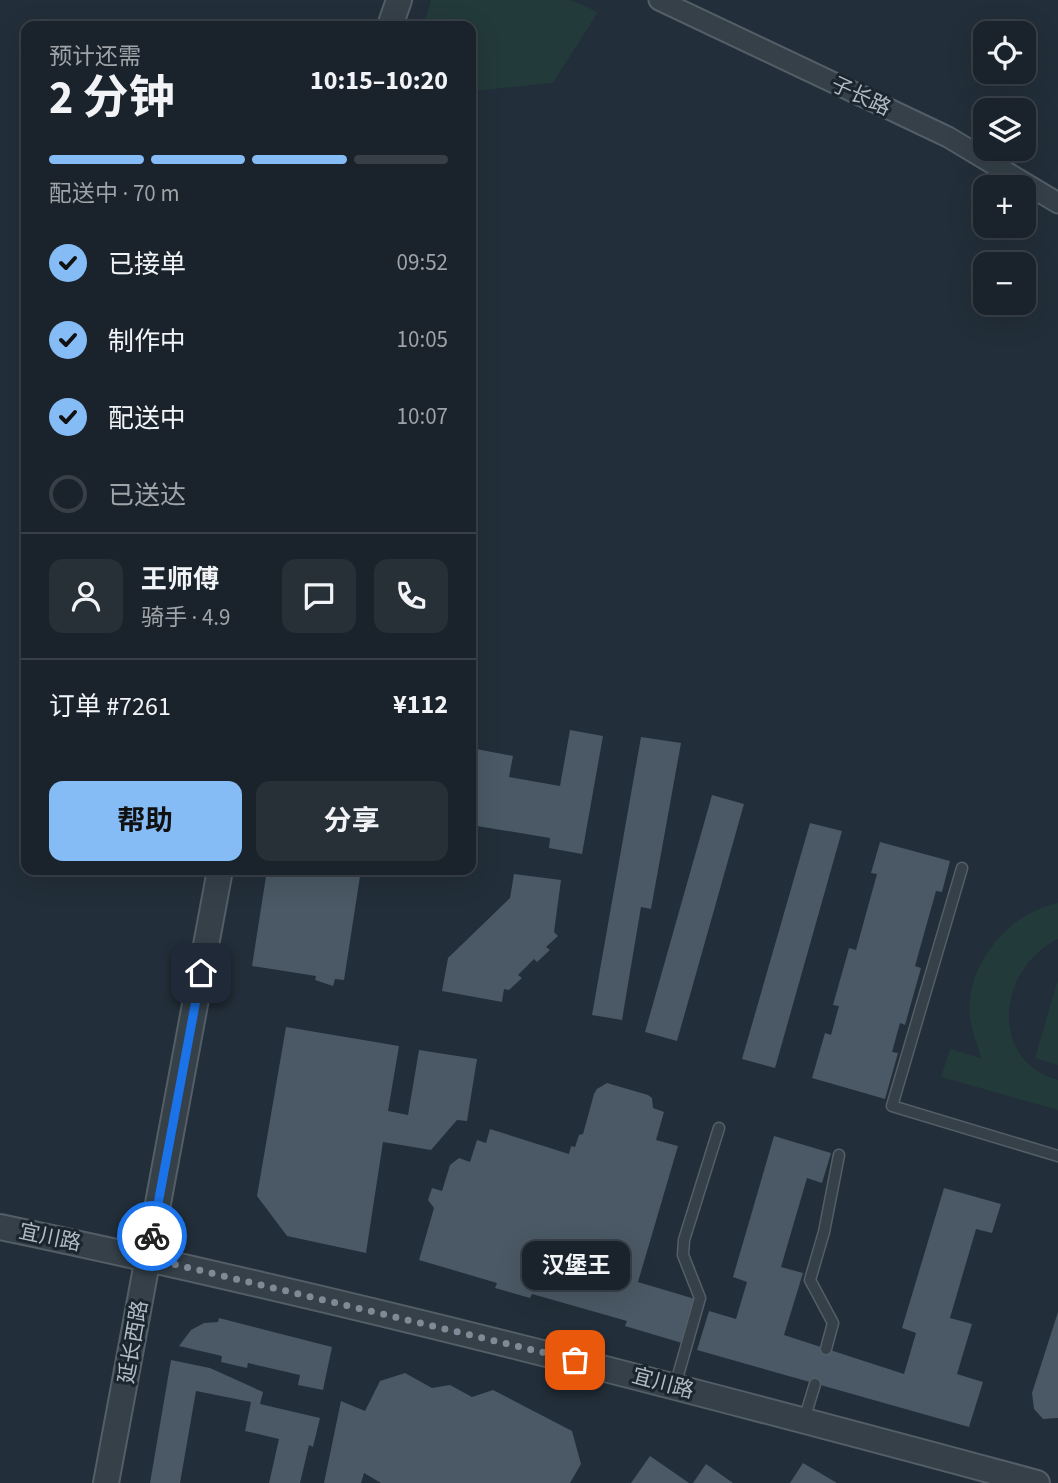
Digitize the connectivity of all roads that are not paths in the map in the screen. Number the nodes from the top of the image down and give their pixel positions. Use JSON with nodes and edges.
{"nodes":[{"id":1,"x":399,"y":0,"type":"edge"},
{"id":2,"x":659,"y":0,"type":"edge"},
{"id":3,"x":392,"y":21,"type":"edge"},
{"id":4,"x":1058,"y":203,"type":"edge"},
{"id":5,"x":962,"y":868,"type":"dead end"},
{"id":6,"x":219,"y":875,"type":"edge"},
{"id":7,"x":719,"y":1128,"type":"dead end"},
{"id":8,"x":839,"y":1155,"type":"dead end"},
{"id":9,"x":1058,"y":1156,"type":"edge"},
{"id":10,"x":0,"y":1227,"type":"edge"},
{"id":11,"x":148,"y":1258,"type":"junction"},
{"id":12,"x":826,"y":1349,"type":"dead end"},
{"id":13,"x":816,"y":1384,"type":"dead end"},
{"id":14,"x":675,"y":1386,"type":"junction"},
{"id":15,"x":804,"y":1421,"type":"junction"},
{"id":16,"x":975,"y":1475,"type":"edge"},
{"id":17,"x":106,"y":1483,"type":"edge"},
{"id":18,"x":1037,"y":1483,"type":"edge"}],
"edges":[{"from":1,"to":3,"type":"street"},
{"from":2,"to":4,"type":"street","name":"子长路"},
{"from":5,"to":9,"type":"lane"},
{"from":6,"to":11,"type":"street","name":"延长西路"},
{"from":7,"to":14,"type":"lane"},
{"from":8,"to":12,"type":"lane"},
{"from":10,"to":11,"type":"street","name":"宜川路"},
{"from":11,"to":14,"type":"street","name":"宜川路"},
{"from":11,"to":17,"type":"street","name":"延长西路"},
{"from":13,"to":15,"type":"lane"},
{"from":14,"to":15,"type":"street","name":"宜川路"},
{"from":15,"to":16,"type":"street","name":"宜川路"},
{"from":16,"to":18,"type":"street","name":"宜川路"}]}
